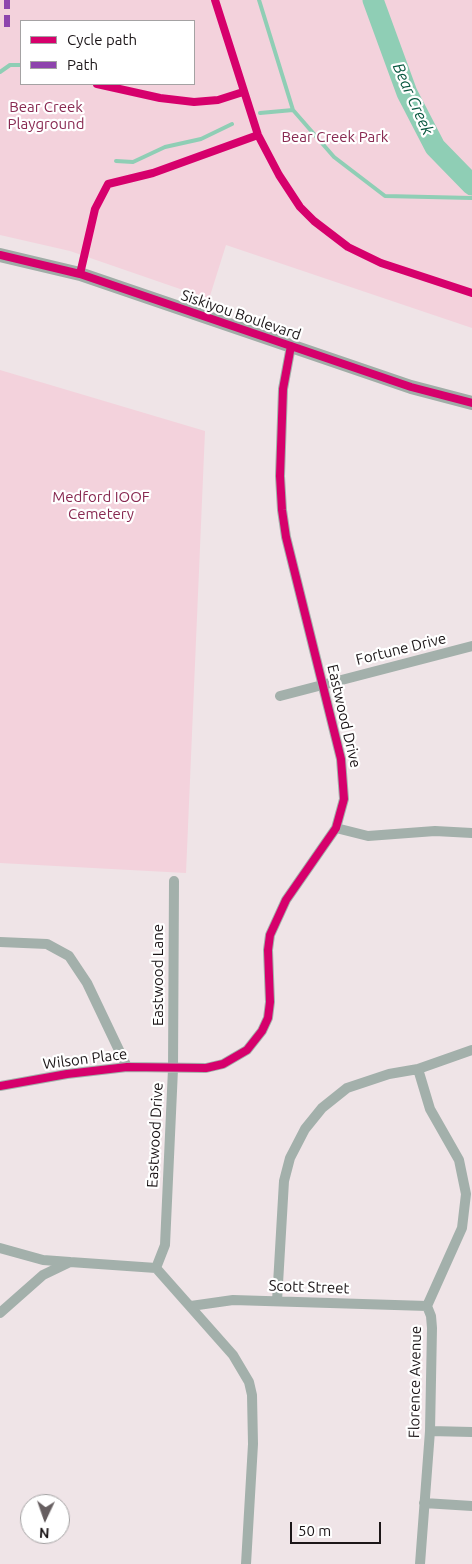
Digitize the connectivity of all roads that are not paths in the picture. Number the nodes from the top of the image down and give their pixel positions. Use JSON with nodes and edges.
{"nodes":[{"id":1,"x":0,"y":255,"type":"edge"},
{"id":2,"x":291,"y":346,"type":"junction"},
{"id":3,"x":472,"y":402,"type":"edge"},
{"id":4,"x":472,"y":646,"type":"edge"},
{"id":5,"x":323,"y":684,"type":"junction"},
{"id":6,"x":280,"y":696,"type":"dead end"},
{"id":7,"x":336,"y":828,"type":"junction"},
{"id":8,"x":472,"y":833,"type":"edge"},
{"id":9,"x":174,"y":881,"type":"dead end"},
{"id":10,"x":0,"y":942,"type":"edge"},
{"id":11,"x":472,"y":1050,"type":"edge"},
{"id":12,"x":127,"y":1067,"type":"junction"},
{"id":13,"x":173,"y":1069,"type":"junction"},
{"id":14,"x":418,"y":1069,"type":"junction"},
{"id":15,"x":0,"y":1086,"type":"edge"},
{"id":16,"x":472,"y":1223,"type":"edge"},
{"id":17,"x":462,"y":1228,"type":"junction"},
{"id":18,"x":0,"y":1248,"type":"edge"},
{"id":19,"x":70,"y":1262,"type":"junction"},
{"id":20,"x":156,"y":1268,"type":"junction"},
{"id":21,"x":277,"y":1301,"type":"junction"},
{"id":22,"x":191,"y":1306,"type":"junction"},
{"id":23,"x":426,"y":1306,"type":"junction"},
{"id":24,"x":0,"y":1314,"type":"edge"},
{"id":25,"x":430,"y":1431,"type":"junction"},
{"id":26,"x":472,"y":1432,"type":"edge"},
{"id":27,"x":424,"y":1503,"type":"junction"},
{"id":28,"x":472,"y":1506,"type":"edge"},
{"id":29,"x":246,"y":1564,"type":"edge"},
{"id":30,"x":420,"y":1564,"type":"edge"}],
"edges":[{"from":1,"to":2,"type":"street","name":"Siskiyou Boulevard"},
{"from":2,"to":3,"type":"street","name":"Siskiyou Boulevard"},
{"from":2,"to":5,"type":"street","name":"Eastwood Drive"},
{"from":4,"to":5,"type":"street","name":"Fortune Drive"},
{"from":5,"to":6,"type":"street","name":"Fortune Drive"},
{"from":5,"to":7,"type":"street","name":"Eastwood Drive"},
{"from":7,"to":8,"type":"street"},
{"from":7,"to":13,"type":"street","name":"Eastwood Drive"},
{"from":9,"to":13,"type":"street","name":"Eastwood Lane"},
{"from":10,"to":12,"type":"street"},
{"from":11,"to":14,"type":"street"},
{"from":12,"to":13,"type":"street","name":"Wilson Place"},
{"from":12,"to":15,"type":"street","name":"Wilson Place"},
{"from":13,"to":20,"type":"street","name":"Eastwood Drive"},
{"from":14,"to":17,"type":"street","name":"Florence Avenue"},
{"from":14,"to":21,"type":"street"},
{"from":16,"to":17,"type":"street"},
{"from":17,"to":23,"type":"street","name":"Florence Avenue"},
{"from":18,"to":19,"type":"street"},
{"from":19,"to":20,"type":"street"},
{"from":19,"to":24,"type":"street"},
{"from":20,"to":22,"type":"street"},
{"from":21,"to":22,"type":"street","name":"Scott Street"},
{"from":21,"to":23,"type":"street","name":"Scott Street"},
{"from":22,"to":29,"type":"street"},
{"from":23,"to":25,"type":"street","name":"Florence Avenue"},
{"from":25,"to":26,"type":"street"},
{"from":25,"to":27,"type":"street","name":"Florence Avenue"},
{"from":27,"to":28,"type":"street"},
{"from":27,"to":30,"type":"street","name":"Florence Avenue"}]}
